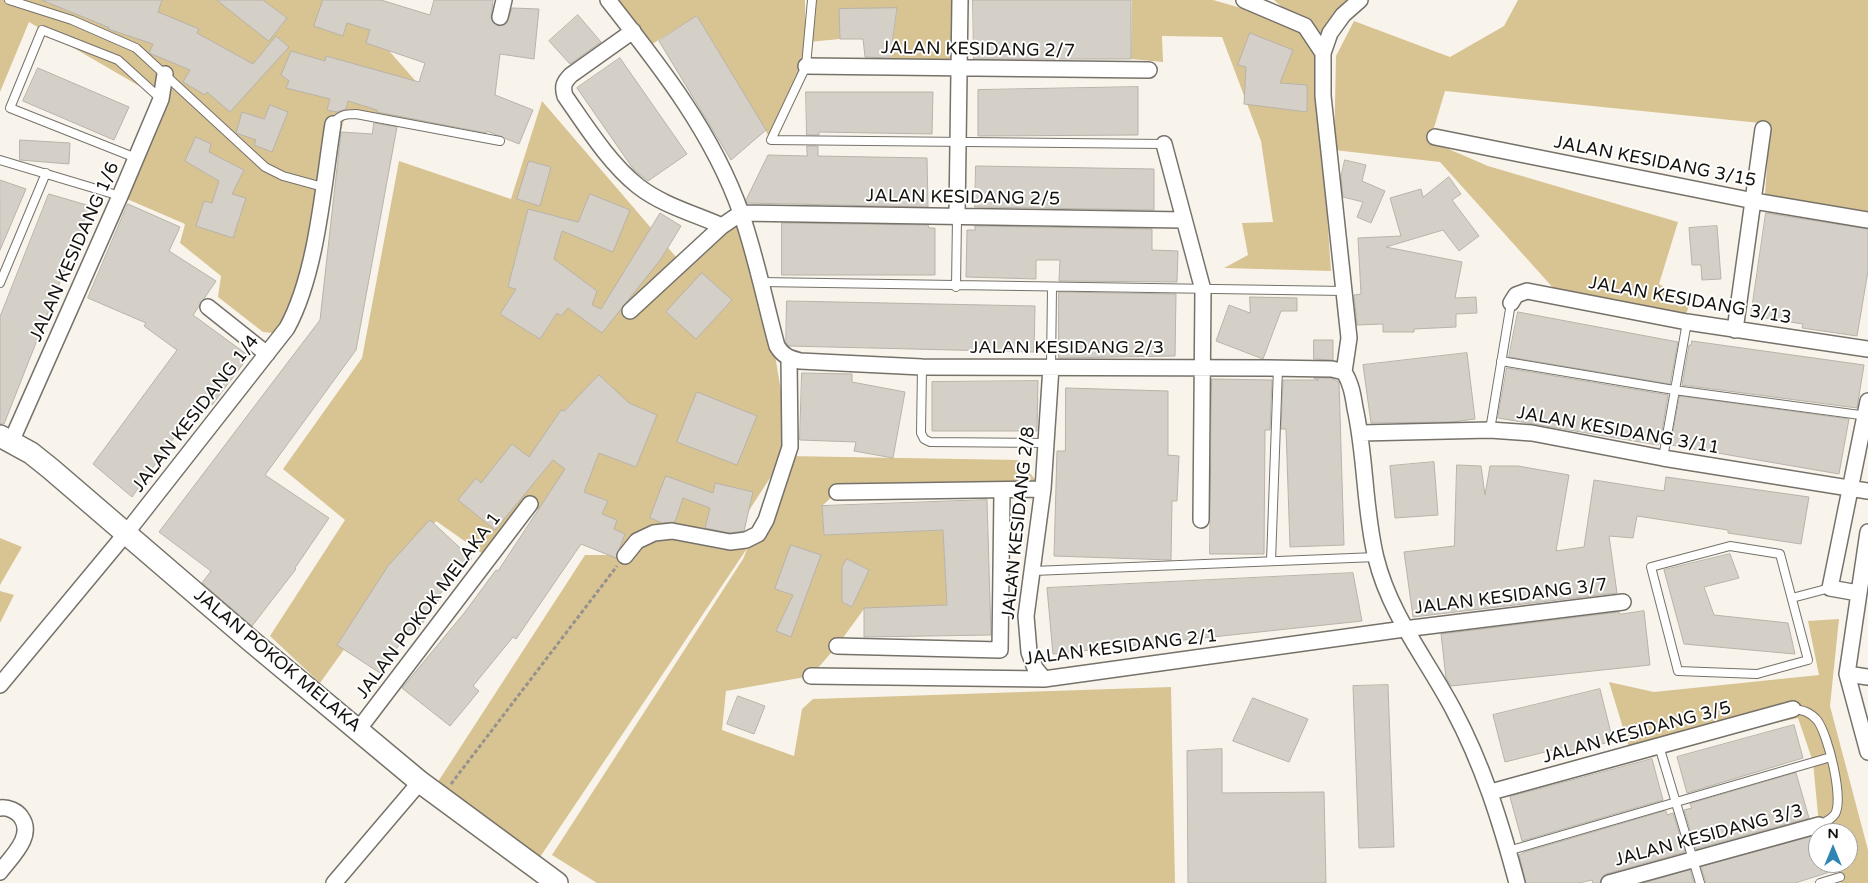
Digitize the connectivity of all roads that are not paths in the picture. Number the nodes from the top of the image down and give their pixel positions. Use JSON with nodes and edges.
{"nodes":[{"id":1,"x":9,"y":0,"type":"edge"},
{"id":2,"x":504,"y":0,"type":"edge"},
{"id":3,"x":608,"y":0,"type":"edge"},
{"id":4,"x":812,"y":0,"type":"edge"},
{"id":5,"x":960,"y":0,"type":"edge"},
{"id":6,"x":1244,"y":0,"type":"edge"},
{"id":7,"x":1360,"y":0,"type":"edge"},
{"id":8,"x":500,"y":17,"type":"dead end"},
{"id":9,"x":632,"y":31,"type":"junction"},
{"id":10,"x":1323,"y":54,"type":"junction"},
{"id":11,"x":806,"y":66,"type":"junction"},
{"id":12,"x":959,"y":68,"type":"junction"},
{"id":13,"x":1149,"y":70,"type":"dead end"},
{"id":14,"x":165,"y":74,"type":"junction"},
{"id":15,"x":161,"y":99,"type":"junction"},
{"id":16,"x":333,"y":124,"type":"joint"},
{"id":17,"x":1763,"y":129,"type":"dead end"},
{"id":18,"x":1435,"y":138,"type":"dead end"},
{"id":19,"x":500,"y":141,"type":"dead end"},
{"id":20,"x":958,"y":142,"type":"junction"},
{"id":21,"x":1164,"y":144,"type":"joint"},
{"id":22,"x":136,"y":158,"type":"junction"},
{"id":23,"x":0,"y":160,"type":"edge"},
{"id":24,"x":46,"y":173,"type":"junction"},
{"id":25,"x":323,"y":187,"type":"junction"},
{"id":26,"x":120,"y":196,"type":"junction"},
{"id":27,"x":1754,"y":201,"type":"junction"},
{"id":28,"x":741,"y":212,"type":"junction"},
{"id":29,"x":957,"y":217,"type":"junction"},
{"id":30,"x":1184,"y":220,"type":"junction"},
{"id":31,"x":1868,"y":220,"type":"edge"},
{"id":32,"x":722,"y":226,"type":"junction"},
{"id":33,"x":760,"y":282,"type":"junction"},
{"id":34,"x":0,"y":284,"type":"edge"},
{"id":35,"x":956,"y":287,"type":"junction"},
{"id":36,"x":1052,"y":288,"type":"junction"},
{"id":37,"x":1203,"y":290,"type":"junction"},
{"id":38,"x":1345,"y":291,"type":"junction"},
{"id":39,"x":1511,"y":303,"type":"joint"},
{"id":40,"x":208,"y":307,"type":"dead end"},
{"id":41,"x":630,"y":311,"type":"dead end"},
{"id":42,"x":1687,"y":322,"type":"junction"},
{"id":43,"x":1735,"y":330,"type":"junction"},
{"id":44,"x":1868,"y":348,"type":"edge"},
{"id":45,"x":267,"y":354,"type":"junction"},
{"id":46,"x":789,"y":358,"type":"junction"},
{"id":47,"x":1501,"y":361,"type":"junction"},
{"id":48,"x":922,"y":367,"type":"junction"},
{"id":49,"x":1051,"y":367,"type":"junction"},
{"id":50,"x":1204,"y":368,"type":"junction"},
{"id":51,"x":1278,"y":368,"type":"junction"},
{"id":52,"x":1344,"y":372,"type":"junction"},
{"id":53,"x":1674,"y":390,"type":"junction"},
{"id":54,"x":1867,"y":411,"type":"edge"},
{"id":55,"x":1490,"y":430,"type":"junction"},
{"id":56,"x":1361,"y":434,"type":"junction"},
{"id":57,"x":6,"y":439,"type":"edge"},
{"id":58,"x":1047,"y":443,"type":"junction"},
{"id":59,"x":1663,"y":458,"type":"junction"},
{"id":60,"x":1851,"y":488,"type":"junction"},
{"id":61,"x":1043,"y":489,"type":"junction"},
{"id":62,"x":1868,"y":491,"type":"edge"},
{"id":63,"x":837,"y":492,"type":"dead end"},
{"id":64,"x":1002,"y":492,"type":"junction"},
{"id":65,"x":530,"y":504,"type":"dead end"},
{"id":66,"x":1201,"y":520,"type":"dead end"},
{"id":67,"x":127,"y":532,"type":"junction"},
{"id":68,"x":1868,"y":532,"type":"edge"},
{"id":69,"x":625,"y":556,"type":"road end"},
{"id":70,"x":1376,"y":557,"type":"junction"},
{"id":71,"x":1271,"y":561,"type":"junction"},
{"id":72,"x":1033,"y":571,"type":"junction"},
{"id":73,"x":1830,"y":588,"type":"junction"},
{"id":74,"x":1863,"y":594,"type":"edge"},
{"id":75,"x":1792,"y":598,"type":"junction"},
{"id":76,"x":1623,"y":602,"type":"dead end"},
{"id":77,"x":1404,"y":629,"type":"junction"},
{"id":78,"x":837,"y":646,"type":"dead end"},
{"id":79,"x":1848,"y":674,"type":"junction"},
{"id":80,"x":811,"y":676,"type":"dead end"},
{"id":81,"x":1868,"y":677,"type":"edge"},
{"id":82,"x":1044,"y":680,"type":"junction"},
{"id":83,"x":0,"y":685,"type":"edge"},
{"id":84,"x":1793,"y":710,"type":"joint"},
{"id":85,"x":358,"y":730,"type":"junction"},
{"id":86,"x":1659,"y":746,"type":"junction"},
{"id":87,"x":1868,"y":752,"type":"edge"},
{"id":88,"x":1831,"y":757,"type":"junction"},
{"id":89,"x":420,"y":782,"type":"junction"},
{"id":90,"x":1491,"y":792,"type":"junction"},
{"id":91,"x":1676,"y":802,"type":"junction"},
{"id":92,"x":0,"y":808,"type":"edge"},
{"id":93,"x":1824,"y":823,"type":"edge"},
{"id":94,"x":1808,"y":828,"type":"edge"},
{"id":95,"x":1508,"y":851,"type":"junction"},
{"id":96,"x":1693,"y":858,"type":"junction"},
{"id":97,"x":0,"y":872,"type":"edge"},
{"id":98,"x":1840,"y":877,"type":"dead end"},
{"id":99,"x":334,"y":883,"type":"edge"},
{"id":100,"x":557,"y":883,"type":"edge"},
{"id":101,"x":1517,"y":883,"type":"edge"},
{"id":102,"x":1609,"y":883,"type":"edge"},
{"id":103,"x":1700,"y":883,"type":"edge"},
{"id":104,"x":1820,"y":883,"type":"edge"}],
"edges":[{"from":1,"to":14,"type":"lane"},
{"from":2,"to":8,"type":"street"},
{"from":3,"to":9,"type":"street"},
{"from":4,"to":11,"type":"lane"},
{"from":5,"to":12,"type":"street"},
{"from":6,"to":10,"type":"street"},
{"from":7,"to":10,"type":"street"},
{"from":9,"to":28,"type":"street"},
{"from":9,"to":32,"type":"street"},
{"from":10,"to":38,"type":"street"},
{"from":11,"to":12,"type":"street","name":"JALAN KESIDANG 2/7"},
{"from":11,"to":20,"type":"lane"},
{"from":12,"to":13,"type":"street","name":"JALAN KESIDANG 2/7"},
{"from":12,"to":20,"type":"street"},
{"from":14,"to":15,"type":"street","name":"JALAN KESIDANG 1/6"},
{"from":14,"to":25,"type":"lane"},
{"from":15,"to":22,"type":"street","name":"JALAN KESIDANG 1/6"},
{"from":15,"to":22,"type":"lane"},
{"from":16,"to":19,"type":"lane"},
{"from":16,"to":25,"type":"street","name":"JALAN KESIDANG 1/4"},
{"from":17,"to":27,"type":"street"},
{"from":18,"to":27,"type":"street","name":"JALAN KESIDANG 3/15"},
{"from":20,"to":21,"type":"lane"},
{"from":20,"to":29,"type":"street"},
{"from":21,"to":30,"type":"street"},
{"from":22,"to":26,"type":"street","name":"JALAN KESIDANG 1/6"},
{"from":23,"to":24,"type":"lane"},
{"from":24,"to":26,"type":"lane"},
{"from":24,"to":34,"type":"lane"},
{"from":25,"to":45,"type":"street","name":"JALAN KESIDANG 1/4"},
{"from":26,"to":57,"type":"street","name":"JALAN KESIDANG 1/6"},
{"from":27,"to":31,"type":"street","name":"JALAN KESIDANG 3/15"},
{"from":27,"to":43,"type":"street"},
{"from":28,"to":29,"type":"street","name":"JALAN KESIDANG 2/5"},
{"from":28,"to":32,"type":"street"},
{"from":28,"to":33,"type":"street"},
{"from":29,"to":30,"type":"street","name":"JALAN KESIDANG 2/5"},
{"from":29,"to":35,"type":"lane"},
{"from":30,"to":37,"type":"street"},
{"from":32,"to":41,"type":"street"},
{"from":33,"to":35,"type":"lane"},
{"from":33,"to":46,"type":"street"},
{"from":35,"to":36,"type":"lane"},
{"from":36,"to":37,"type":"lane"},
{"from":36,"to":49,"type":"lane"},
{"from":37,"to":38,"type":"lane"},
{"from":37,"to":50,"type":"street"},
{"from":38,"to":52,"type":"street"},
{"from":39,"to":42,"type":"street","name":"JALAN KESIDANG 3/13"},
{"from":39,"to":47,"type":"lane"},
{"from":40,"to":45,"type":"street"},
{"from":42,"to":43,"type":"street","name":"JALAN KESIDANG 3/13"},
{"from":42,"to":53,"type":"lane"},
{"from":43,"to":44,"type":"street","name":"JALAN KESIDANG 3/13"},
{"from":45,"to":67,"type":"street","name":"JALAN KESIDANG 1/4"},
{"from":46,"to":48,"type":"street","name":"JALAN KESIDANG 2/3"},
{"from":46,"to":69,"type":"street"},
{"from":47,"to":53,"type":"lane"},
{"from":47,"to":55,"type":"lane"},
{"from":48,"to":49,"type":"street","name":"JALAN KESIDANG 2/3"},
{"from":48,"to":58,"type":"lane"},
{"from":49,"to":50,"type":"street","name":"JALAN KESIDANG 2/3"},
{"from":49,"to":58,"type":"street","name":"JALAN KESIDANG 2/8"},
{"from":50,"to":51,"type":"street","name":"JALAN KESIDANG 2/3"},
{"from":50,"to":66,"type":"street"},
{"from":51,"to":52,"type":"street","name":"JALAN KESIDANG 2/3"},
{"from":51,"to":71,"type":"lane"},
{"from":52,"to":56,"type":"street"},
{"from":53,"to":54,"type":"lane"},
{"from":53,"to":59,"type":"lane"},
{"from":54,"to":60,"type":"street"},
{"from":55,"to":56,"type":"street","name":"JALAN KESIDANG 3/11"},
{"from":55,"to":59,"type":"street","name":"JALAN KESIDANG 3/11"},
{"from":56,"to":70,"type":"street"},
{"from":57,"to":67,"type":"street","name":"JALAN POKOK MELAKA"},
{"from":58,"to":61,"type":"street","name":"JALAN KESIDANG 2/8"},
{"from":59,"to":60,"type":"street","name":"JALAN KESIDANG 3/11"},
{"from":60,"to":62,"type":"street","name":"JALAN KESIDANG 3/11"},
{"from":60,"to":73,"type":"street"},
{"from":61,"to":64,"type":"street"},
{"from":61,"to":72,"type":"street","name":"JALAN KESIDANG 2/8"},
{"from":63,"to":64,"type":"street"},
{"from":64,"to":78,"type":"street"},
{"from":65,"to":85,"type":"street","name":"JALAN POKOK MELAKA 1"},
{"from":67,"to":83,"type":"street","name":"JALAN KESIDANG 1/4"},
{"from":67,"to":85,"type":"street","name":"JALAN POKOK MELAKA"},
{"from":68,"to":74,"type":"street"},
{"from":70,"to":71,"type":"lane"},
{"from":70,"to":77,"type":"street"},
{"from":71,"to":72,"type":"lane"},
{"from":72,"to":82,"type":"street","name":"JALAN KESIDANG 2/8"},
{"from":73,"to":74,"type":"street"},
{"from":73,"to":75,"type":"lane"},
{"from":74,"to":79,"type":"street"},
{"from":75,"to":75,"type":"lane"},
{"from":76,"to":77,"type":"street","name":"JALAN KESIDANG 3/7"},
{"from":77,"to":82,"type":"street","name":"JALAN KESIDANG 2/1"},
{"from":77,"to":90,"type":"street"},
{"from":79,"to":81,"type":"street"},
{"from":79,"to":87,"type":"street"},
{"from":80,"to":82,"type":"street","name":"JALAN KESIDANG 2/1"},
{"from":84,"to":86,"type":"street","name":"JALAN KESIDANG 3/5"},
{"from":84,"to":88,"type":"lane"},
{"from":85,"to":89,"type":"street","name":"JALAN POKOK MELAKA"},
{"from":86,"to":90,"type":"street","name":"JALAN KESIDANG 3/5"},
{"from":86,"to":91,"type":"lane"},
{"from":88,"to":91,"type":"lane"},
{"from":88,"to":93,"type":"lane"},
{"from":89,"to":99,"type":"street"},
{"from":89,"to":100,"type":"street","name":"JALAN POKOK MELAKA"},
{"from":90,"to":95,"type":"street"},
{"from":91,"to":95,"type":"lane"},
{"from":91,"to":96,"type":"lane"},
{"from":92,"to":97,"type":"street"},
{"from":94,"to":96,"type":"street","name":"JALAN KESIDANG 3/3"},
{"from":95,"to":101,"type":"street"},
{"from":96,"to":102,"type":"street","name":"JALAN KESIDANG 3/3"},
{"from":96,"to":103,"type":"lane"},
{"from":98,"to":104,"type":"lane"}]}
